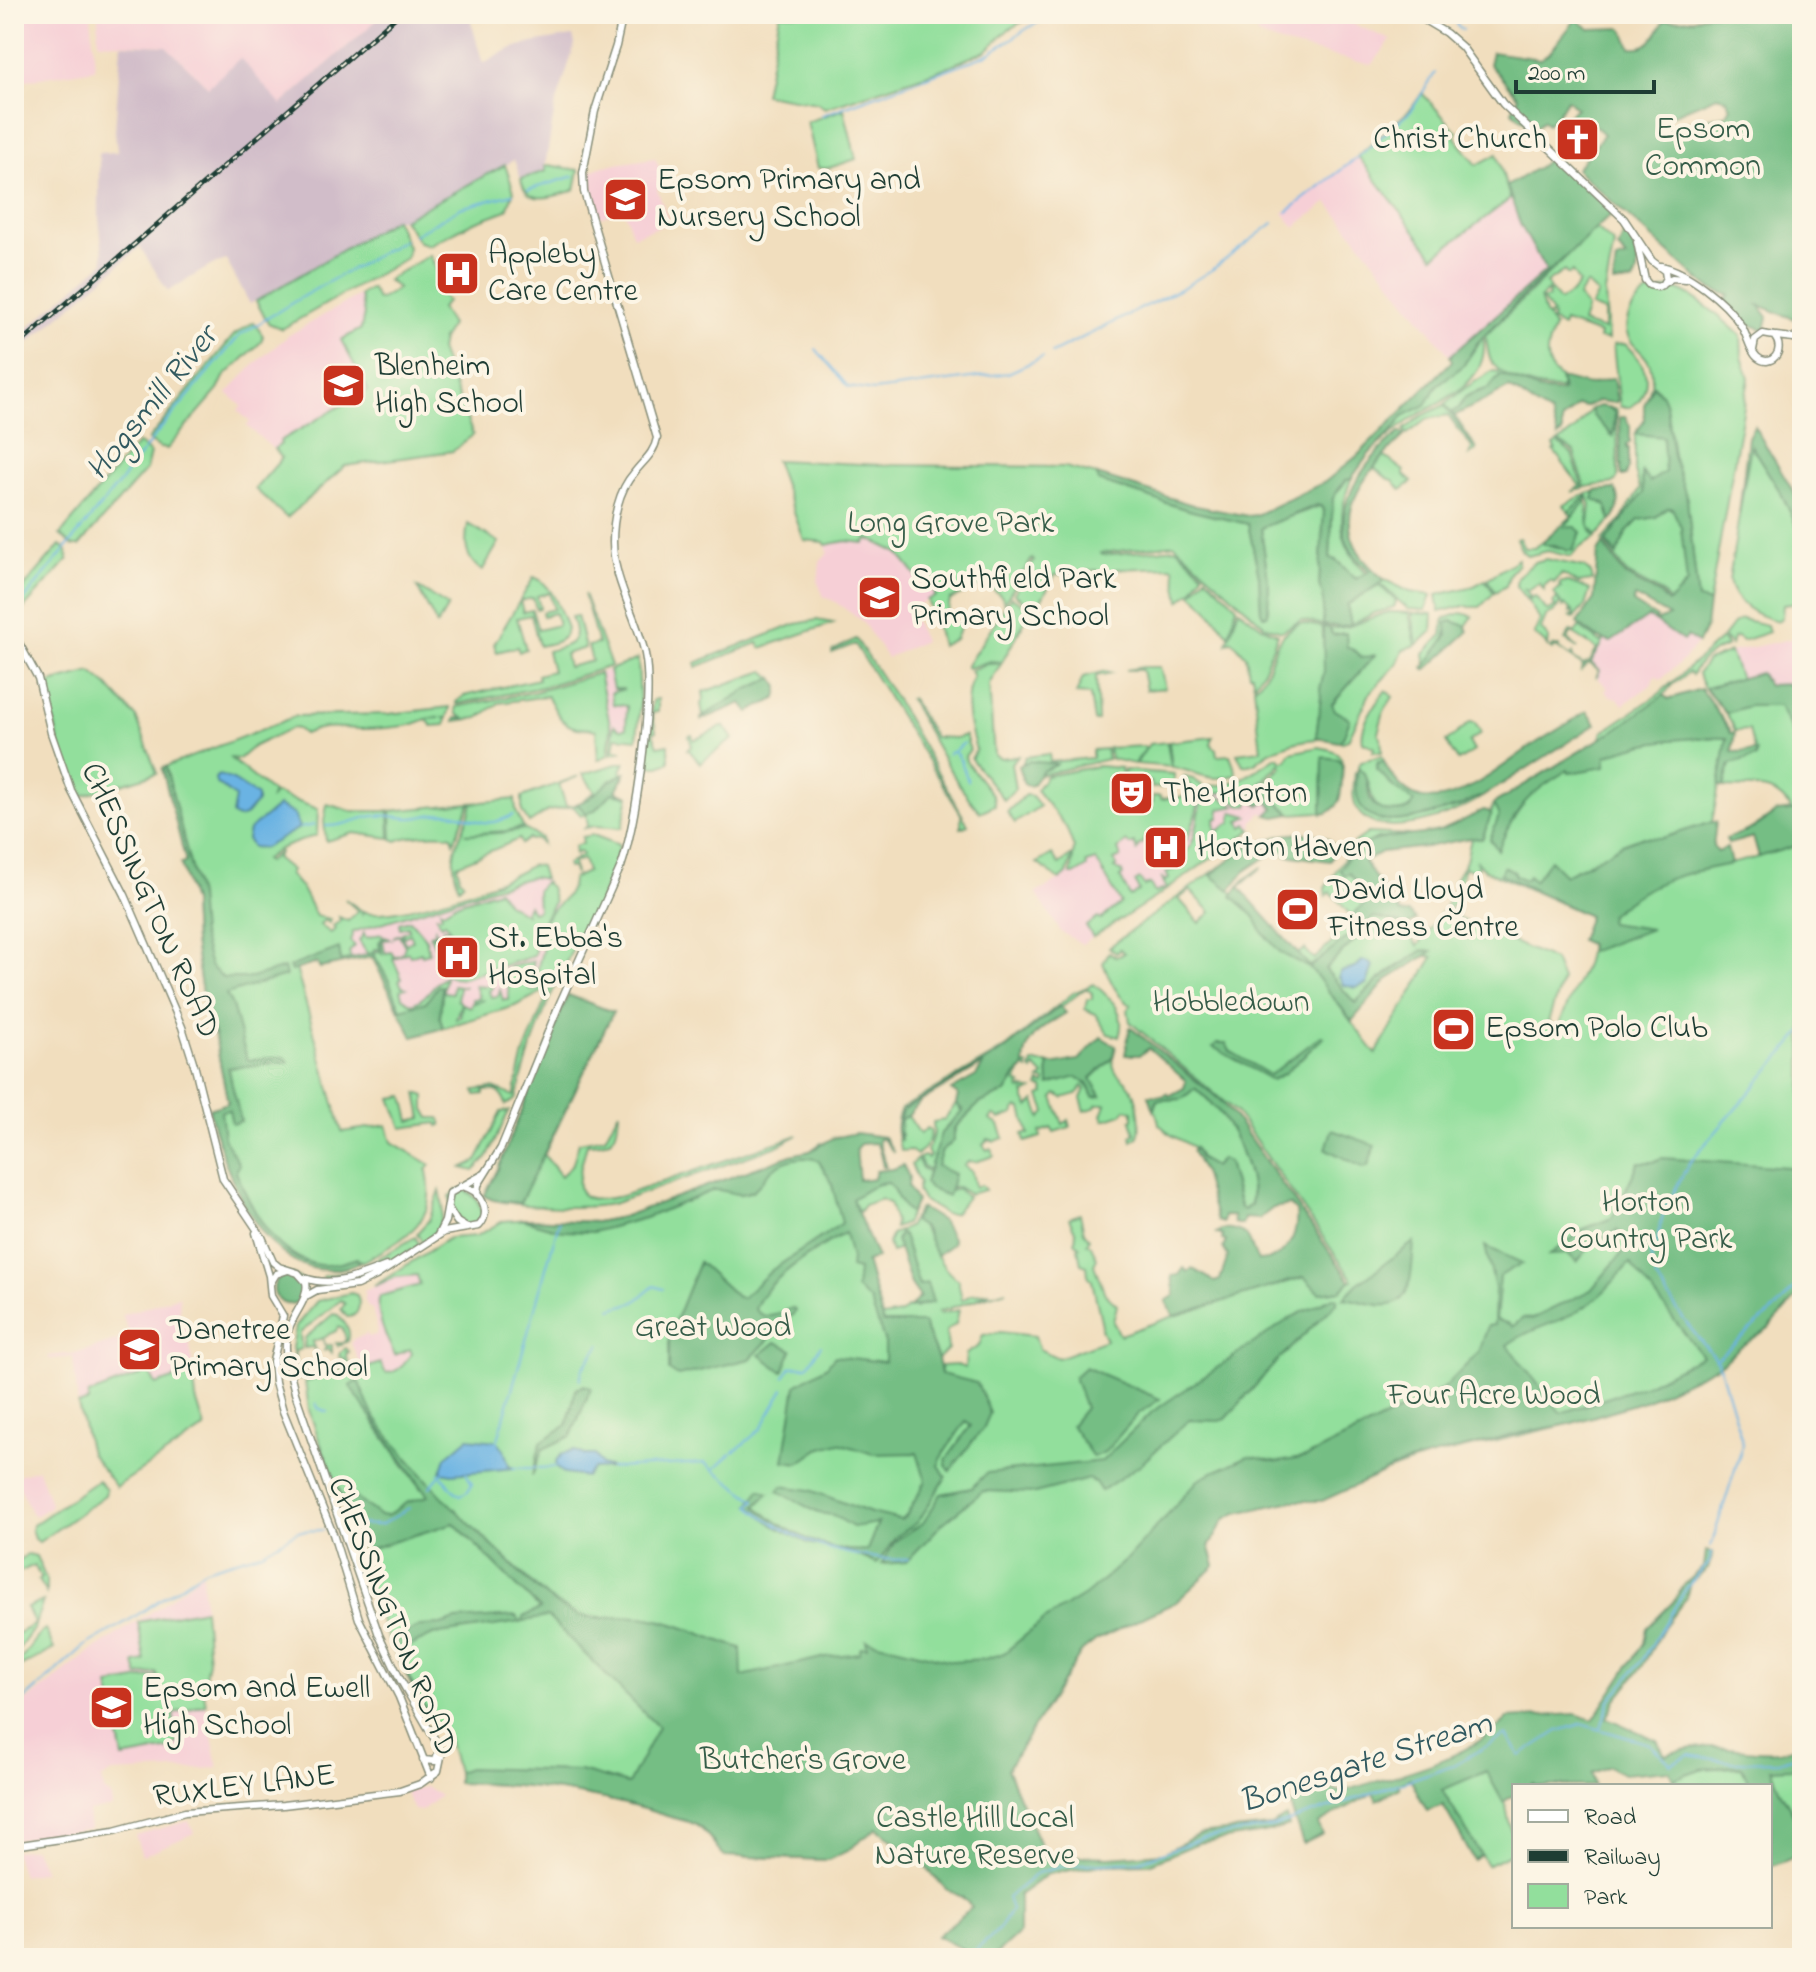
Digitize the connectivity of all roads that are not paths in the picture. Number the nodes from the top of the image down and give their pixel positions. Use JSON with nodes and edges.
{"nodes":[{"id":1,"x":623,"y":14,"type":"edge"},
{"id":2,"x":1414,"y":14,"type":"edge"},
{"id":3,"x":1630,"y":228,"type":"junction"},
{"id":4,"x":1658,"y":266,"type":"junction"},
{"id":5,"x":1645,"y":276,"type":"junction"},
{"id":6,"x":1692,"y":281,"type":"junction"},
{"id":7,"x":1662,"y":285,"type":"junction"},
{"id":8,"x":1740,"y":324,"type":"junction"},
{"id":9,"x":1772,"y":335,"type":"junction"},
{"id":10,"x":1759,"y":336,"type":"junction"},
{"id":11,"x":1802,"y":340,"type":"edge"},
{"id":12,"x":1779,"y":349,"type":"junction"},
{"id":13,"x":1753,"y":350,"type":"junction"},
{"id":14,"x":14,"y":634,"type":"edge"},
{"id":15,"x":484,"y":1174,"type":"junction"},
{"id":16,"x":461,"y":1186,"type":"junction"},
{"id":17,"x":477,"y":1195,"type":"junction"},
{"id":18,"x":448,"y":1204,"type":"junction"},
{"id":19,"x":467,"y":1228,"type":"junction"},
{"id":20,"x":256,"y":1232,"type":"junction"},
{"id":21,"x":437,"y":1236,"type":"junction"},
{"id":22,"x":396,"y":1262,"type":"junction"},
{"id":23,"x":288,"y":1270,"type":"junction"},
{"id":24,"x":298,"y":1273,"type":"junction"},
{"id":25,"x":270,"y":1284,"type":"junction"},
{"id":26,"x":303,"y":1300,"type":"junction"},
{"id":27,"x":279,"y":1305,"type":"junction"},
{"id":28,"x":438,"y":1743,"type":"junction"},
{"id":29,"x":423,"y":1760,"type":"junction"},
{"id":30,"x":431,"y":1778,"type":"junction"},
{"id":31,"x":14,"y":1846,"type":"edge"}],
"edges":[{"from":1,"to":15,"type":"main road"},
{"from":2,"to":3,"type":"main road"},
{"from":3,"to":4,"type":"main road"},
{"from":3,"to":5,"type":"main road"},
{"from":4,"to":5,"type":"main road"},
{"from":4,"to":6,"type":"main road"},
{"from":4,"to":7,"type":"main road"},
{"from":5,"to":7,"type":"main road"},
{"from":6,"to":7,"type":"main road"},
{"from":6,"to":8,"type":"main road"},
{"from":8,"to":10,"type":"main road"},
{"from":8,"to":13,"type":"main road"},
{"from":9,"to":10,"type":"main road"},
{"from":9,"to":11,"type":"main road"},
{"from":9,"to":12,"type":"main road"},
{"from":10,"to":13,"type":"main road"},
{"from":11,"to":12,"type":"main road"},
{"from":12,"to":13,"type":"main road"},
{"from":14,"to":20,"type":"main road","name":"CHESSINGTON ROAD"},
{"from":15,"to":16,"type":"main road"},
{"from":15,"to":17,"type":"main road"},
{"from":16,"to":17,"type":"main road"},
{"from":16,"to":18,"type":"main road"},
{"from":17,"to":19,"type":"main road"},
{"from":18,"to":19,"type":"main road"},
{"from":18,"to":21,"type":"main road"},
{"from":19,"to":21,"type":"main road"},
{"from":20,"to":23,"type":"main road","name":"CHESSINGTON ROAD"},
{"from":20,"to":25,"type":"main road","name":"CHESSINGTON ROAD"},
{"from":21,"to":22,"type":"main road"},
{"from":22,"to":24,"type":"main road"},
{"from":22,"to":26,"type":"main road"},
{"from":23,"to":24,"type":"main road"},
{"from":23,"to":25,"type":"main road"},
{"from":24,"to":26,"type":"main road"},
{"from":25,"to":27,"type":"main road","name":"CHESSINGTON ROAD"},
{"from":26,"to":27,"type":"main road"},
{"from":26,"to":28,"type":"main road","name":"CHESSINGTON ROAD"},
{"from":27,"to":29,"type":"main road","name":"CHESSINGTON ROAD"},
{"from":28,"to":29,"type":"main road"},
{"from":28,"to":30,"type":"main road","name":"CHESSINGTON ROAD"},
{"from":29,"to":30,"type":"main road","name":"CHESSINGTON ROAD"},
{"from":30,"to":31,"type":"main road","name":"RUXLEY LANE"}]}
